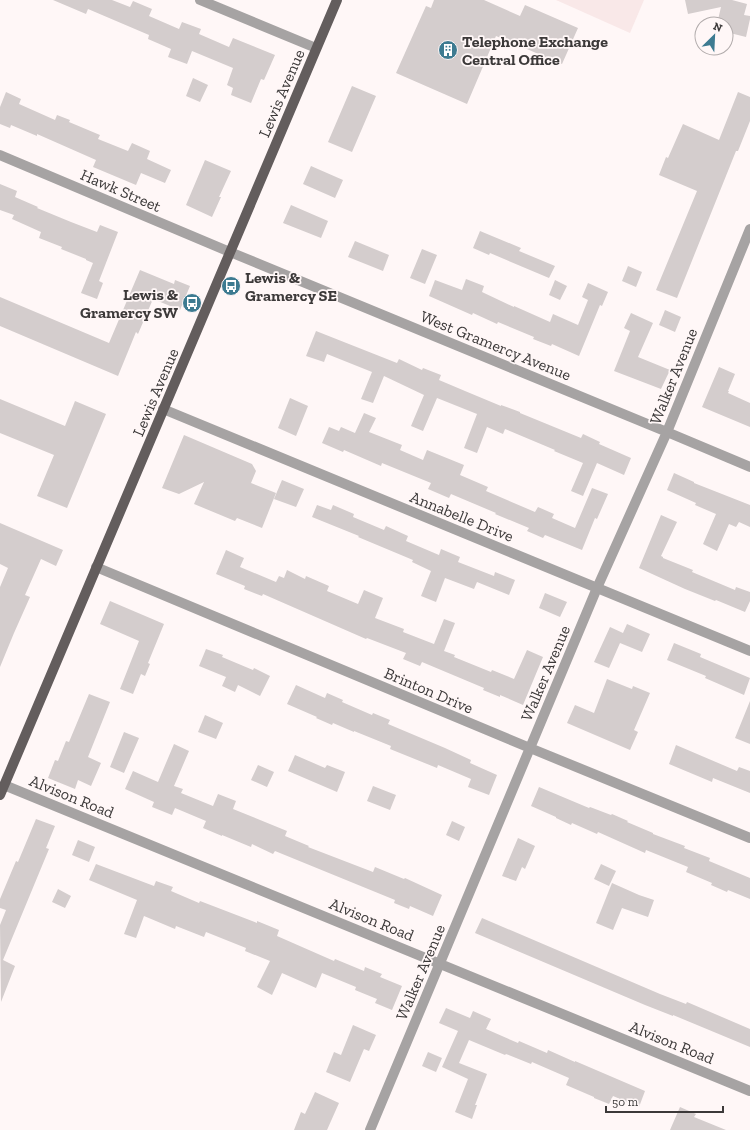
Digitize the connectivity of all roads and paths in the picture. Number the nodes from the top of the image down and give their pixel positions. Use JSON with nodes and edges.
{"nodes":[{"id":1,"x":200,"y":0,"type":"edge"},
{"id":2,"x":337,"y":0,"type":"edge"},
{"id":3,"x":316,"y":48,"type":"junction"},
{"id":4,"x":0,"y":155,"type":"edge"},
{"id":5,"x":750,"y":229,"type":"edge"},
{"id":6,"x":230,"y":252,"type":"junction"},
{"id":7,"x":163,"y":410,"type":"junction"},
{"id":8,"x":667,"y":432,"type":"junction"},
{"id":9,"x":750,"y":467,"type":"edge"},
{"id":10,"x":96,"y":568,"type":"junction"},
{"id":11,"x":597,"y":588,"type":"junction"},
{"id":12,"x":750,"y":651,"type":"edge"},
{"id":13,"x":530,"y":748,"type":"junction"},
{"id":14,"x":4,"y":785,"type":"junction"},
{"id":15,"x":0,"y":795,"type":"edge"},
{"id":16,"x":750,"y":838,"type":"edge"},
{"id":17,"x":440,"y":964,"type":"junction"},
{"id":18,"x":750,"y":1091,"type":"edge"},
{"id":19,"x":370,"y":1130,"type":"edge"}],
"edges":[{"from":1,"to":3,"type":"street"},
{"from":2,"to":3,"type":"main road","name":"Lewis Avenue"},
{"from":3,"to":6,"type":"main road","name":"Lewis Avenue"},
{"from":4,"to":6,"type":"street","name":"Hawk Street"},
{"from":5,"to":8,"type":"street","name":"Walker Avenue"},
{"from":6,"to":7,"type":"main road","name":"Lewis Avenue"},
{"from":6,"to":8,"type":"street","name":"West Gramercy Avenue"},
{"from":7,"to":10,"type":"main road","name":"Lewis Avenue"},
{"from":7,"to":11,"type":"street","name":"Annabelle Drive"},
{"from":8,"to":9,"type":"street","name":"West Gramercy Avenue"},
{"from":8,"to":11,"type":"street","name":"Walker Avenue"},
{"from":10,"to":13,"type":"street","name":"Brinton Drive"},
{"from":10,"to":14,"type":"main road","name":"Lewis Avenue"},
{"from":11,"to":12,"type":"street","name":"Annabelle Drive"},
{"from":11,"to":13,"type":"street","name":"Walker Avenue"},
{"from":13,"to":16,"type":"street","name":"Brinton Drive"},
{"from":13,"to":17,"type":"street","name":"Walker Avenue"},
{"from":14,"to":15,"type":"main road","name":"Lewis Avenue"},
{"from":14,"to":17,"type":"street","name":"Alvison Road"},
{"from":17,"to":18,"type":"street","name":"Alvison Road"},
{"from":17,"to":19,"type":"street","name":"Walker Avenue"}]}
